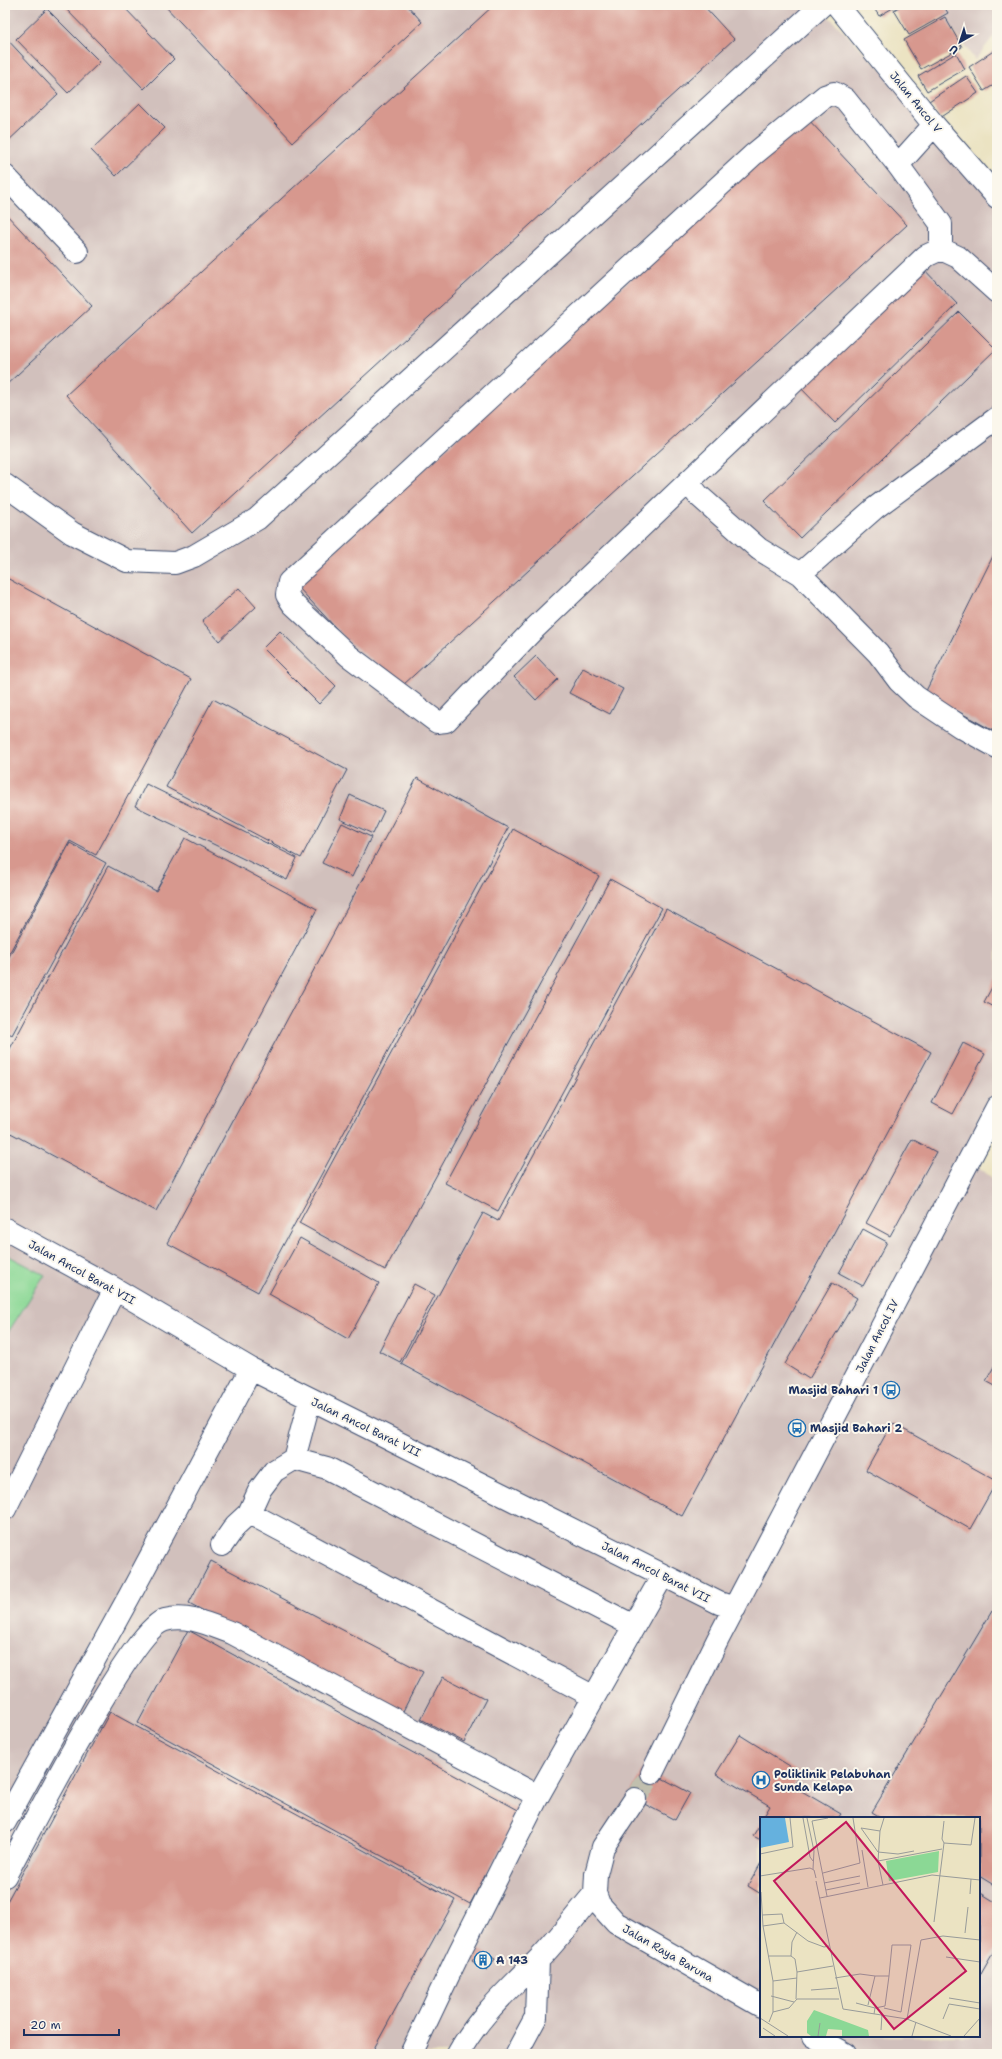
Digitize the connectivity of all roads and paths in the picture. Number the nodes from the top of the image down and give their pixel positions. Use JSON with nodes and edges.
{"nodes":[{"id":1,"x":822,"y":5,"type":"edge"},
{"id":2,"x":837,"y":5,"type":"edge"},
{"id":3,"x":934,"y":125,"type":"junction"},
{"id":4,"x":898,"y":166,"type":"junction"},
{"id":5,"x":5,"y":176,"type":"edge"},
{"id":6,"x":997,"y":197,"type":"edge"},
{"id":7,"x":942,"y":249,"type":"junction"},
{"id":8,"x":76,"y":252,"type":"dead end"},
{"id":9,"x":997,"y":292,"type":"edge"},
{"id":10,"x":997,"y":418,"type":"edge"},
{"id":11,"x":688,"y":482,"type":"junction"},
{"id":12,"x":5,"y":485,"type":"edge"},
{"id":13,"x":800,"y":574,"type":"junction"},
{"id":14,"x":997,"y":747,"type":"edge"},
{"id":15,"x":997,"y":1107,"type":"edge"},
{"id":16,"x":989,"y":1140,"type":"edge"},
{"id":17,"x":5,"y":1229,"type":"edge"},
{"id":18,"x":115,"y":1288,"type":"junction"},
{"id":19,"x":251,"y":1369,"type":"junction"},
{"id":20,"x":310,"y":1399,"type":"junction"},
{"id":21,"x":294,"y":1459,"type":"junction"},
{"id":22,"x":5,"y":1509,"type":"edge"},
{"id":23,"x":250,"y":1512,"type":"junction"},
{"id":24,"x":222,"y":1545,"type":"dead end"},
{"id":25,"x":663,"y":1575,"type":"junction"},
{"id":26,"x":736,"y":1608,"type":"junction"},
{"id":27,"x":634,"y":1626,"type":"junction"},
{"id":28,"x":594,"y":1698,"type":"junction"},
{"id":29,"x":652,"y":1773,"type":"tunnel mouth"},
{"id":30,"x":538,"y":1796,"type":"junction"},
{"id":31,"x":635,"y":1799,"type":"tunnel mouth"},
{"id":32,"x":5,"y":1822,"type":"edge"},
{"id":33,"x":5,"y":1876,"type":"edge"},
{"id":34,"x":595,"y":1893,"type":"junction"},
{"id":35,"x":538,"y":1960,"type":"junction"},
{"id":36,"x":760,"y":2005,"type":"edge"},
{"id":37,"x":815,"y":2037,"type":"edge"},
{"id":38,"x":411,"y":2054,"type":"edge"},
{"id":39,"x":458,"y":2054,"type":"edge"},
{"id":40,"x":516,"y":2054,"type":"edge"},
{"id":41,"x":845,"y":2054,"type":"edge"}],
"edges":[{"from":1,"to":12,"type":"street"},
{"from":2,"to":3,"type":"street","name":"Jalan Ancol V"},
{"from":3,"to":4,"type":"street"},
{"from":3,"to":6,"type":"street","name":"Jalan Ancol V"},
{"from":4,"to":7,"type":"street"},
{"from":4,"to":11,"type":"street"},
{"from":5,"to":8,"type":"street"},
{"from":7,"to":9,"type":"street"},
{"from":7,"to":11,"type":"street"},
{"from":10,"to":13,"type":"street"},
{"from":11,"to":13,"type":"street"},
{"from":13,"to":14,"type":"street"},
{"from":15,"to":16,"type":"street","name":"Jalan Ancol IV"},
{"from":16,"to":26,"type":"street","name":"Jalan Ancol IV"},
{"from":17,"to":18,"type":"street","name":"Jalan Ancol Barat VII"},
{"from":18,"to":19,"type":"street","name":"Jalan Ancol Barat VII"},
{"from":18,"to":22,"type":"street"},
{"from":19,"to":20,"type":"street","name":"Jalan Ancol Barat VII"},
{"from":19,"to":32,"type":"street"},
{"from":20,"to":21,"type":"street"},
{"from":20,"to":25,"type":"street","name":"Jalan Ancol Barat VII"},
{"from":21,"to":23,"type":"street"},
{"from":21,"to":27,"type":"street"},
{"from":23,"to":24,"type":"street"},
{"from":23,"to":28,"type":"street"},
{"from":25,"to":26,"type":"street","name":"Jalan Ancol Barat VII"},
{"from":25,"to":27,"type":"street"},
{"from":26,"to":29,"type":"street"},
{"from":27,"to":28,"type":"street"},
{"from":28,"to":30,"type":"street"},
{"from":30,"to":33,"type":"street"},
{"from":30,"to":38,"type":"street"},
{"from":31,"to":34,"type":"street"},
{"from":34,"to":35,"type":"street"},
{"from":34,"to":36,"type":"street","name":"Jalan Raya Baruna"},
{"from":35,"to":39,"type":"street"},
{"from":35,"to":40,"type":"street"},
{"from":37,"to":41,"type":"street"}]}
